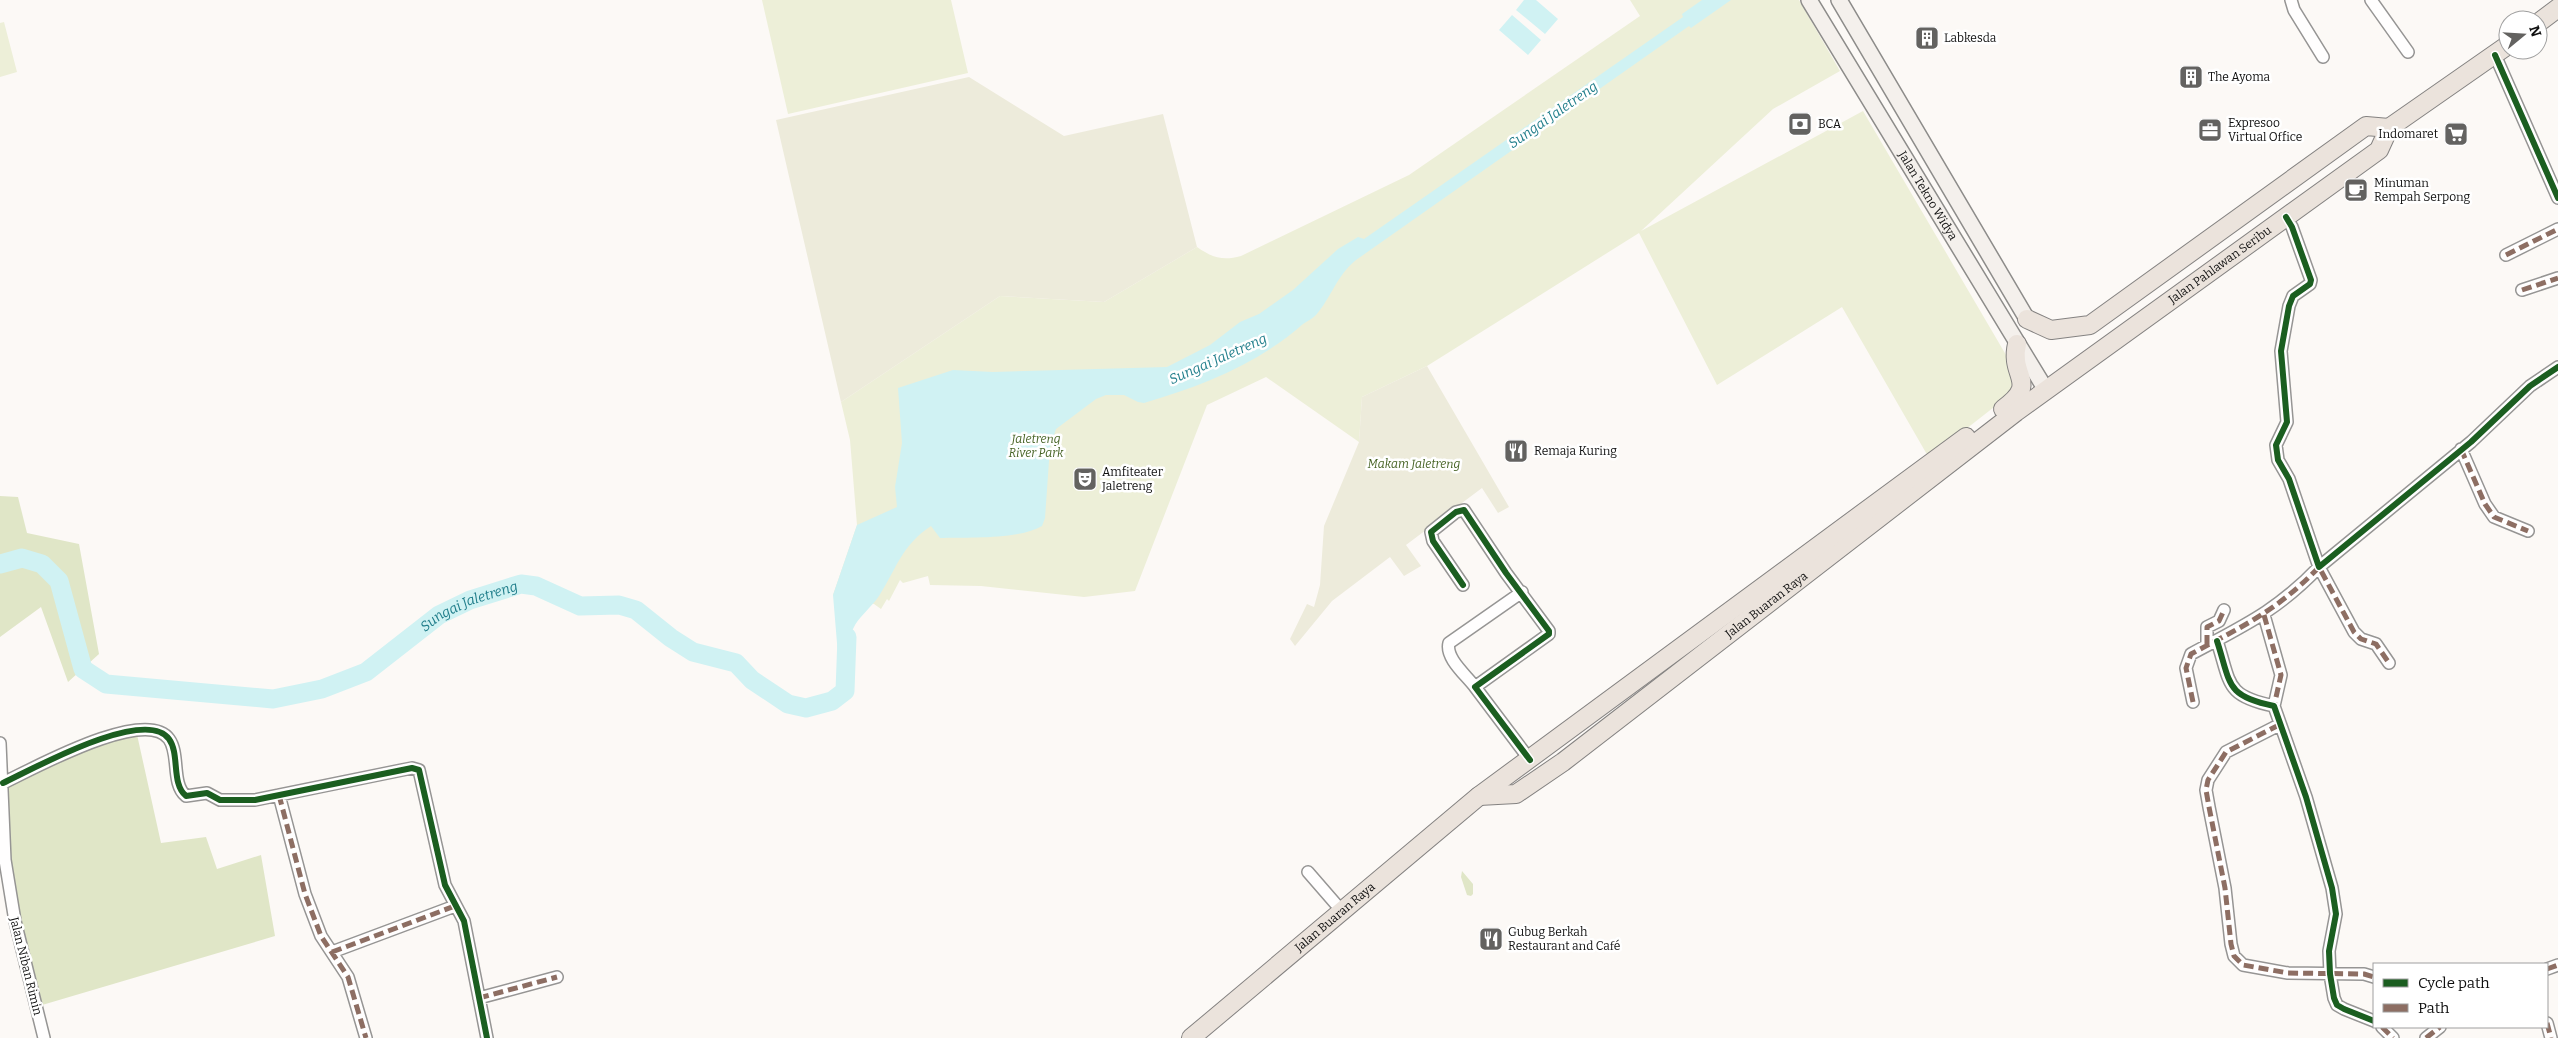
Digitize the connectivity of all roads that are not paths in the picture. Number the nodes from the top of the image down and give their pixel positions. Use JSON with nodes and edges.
{"nodes":[{"id":1,"x":1809,"y":0,"type":"edge"},
{"id":2,"x":1839,"y":0,"type":"edge"},
{"id":3,"x":2291,"y":0,"type":"edge"},
{"id":4,"x":2371,"y":0,"type":"edge"},
{"id":5,"x":2408,"y":52,"type":"dead end"},
{"id":6,"x":2498,"y":52,"type":"edge"},
{"id":7,"x":2324,"y":57,"type":"dead end"},
{"id":8,"x":2505,"y":60,"type":"edge"},
{"id":9,"x":2389,"y":128,"type":"junction"},
{"id":10,"x":2558,"y":198,"type":"edge"},
{"id":11,"x":2286,"y":217,"type":"junction"},
{"id":12,"x":2558,"y":229,"type":"edge"},
{"id":13,"x":2506,"y":255,"type":"dead end"},
{"id":14,"x":2558,"y":278,"type":"edge"},
{"id":15,"x":2522,"y":290,"type":"dead end"},
{"id":16,"x":2027,"y":319,"type":"joint"},
{"id":17,"x":2017,"y":344,"type":"junction"},
{"id":18,"x":2558,"y":366,"type":"edge"},
{"id":19,"x":2046,"y":390,"type":"junction"},
{"id":20,"x":1963,"y":446,"type":"junction"},
{"id":21,"x":2461,"y":449,"type":"junction"},
{"id":22,"x":2528,"y":531,"type":"dead end"},
{"id":23,"x":2319,"y":567,"type":"junction"},
{"id":24,"x":1463,"y":585,"type":"dead end"},
{"id":25,"x":1522,"y":592,"type":"junction"},
{"id":26,"x":2224,"y":610,"type":"dead end"},
{"id":27,"x":2264,"y":615,"type":"junction"},
{"id":28,"x":2212,"y":643,"type":"junction"},
{"id":29,"x":2389,"y":663,"type":"dead end"},
{"id":30,"x":1475,"y":686,"type":"junction"},
{"id":31,"x":2193,"y":702,"type":"dead end"},
{"id":32,"x":2274,"y":706,"type":"junction"},
{"id":33,"x":2279,"y":725,"type":"junction"},
{"id":34,"x":0,"y":743,"type":"edge"},
{"id":35,"x":1530,"y":760,"type":"junction"},
{"id":36,"x":3,"y":783,"type":"junction"},
{"id":37,"x":279,"y":795,"type":"junction"},
{"id":38,"x":1479,"y":796,"type":"junction"},
{"id":39,"x":1308,"y":872,"type":"dead end"},
{"id":40,"x":455,"y":906,"type":"junction"},
{"id":41,"x":1341,"y":910,"type":"junction"},
{"id":42,"x":332,"y":952,"type":"junction"},
{"id":43,"x":2330,"y":974,"type":"junction"},
{"id":44,"x":557,"y":977,"type":"dead end"},
{"id":45,"x":2373,"y":977,"type":"edge"},
{"id":46,"x":479,"y":998,"type":"junction"},
{"id":47,"x":2373,"y":1021,"type":"edge"},
{"id":48,"x":2383,"y":1028,"type":"edge"},
{"id":49,"x":2439,"y":1028,"type":"edge"},
{"id":50,"x":44,"y":1038,"type":"edge"},
{"id":51,"x":366,"y":1038,"type":"edge"},
{"id":52,"x":487,"y":1038,"type":"edge"},
{"id":53,"x":1190,"y":1038,"type":"edge"},
{"id":54,"x":2393,"y":1038,"type":"edge"},
{"id":55,"x":2426,"y":1038,"type":"edge"}],
"edges":[{"from":1,"to":17,"type":"main road","name":"Jalan Tekno Widya"},
{"from":2,"to":16,"type":"main road","name":"Jalan Tekno Widya"},
{"from":3,"to":7,"type":"street"},
{"from":4,"to":5,"type":"street"},
{"from":6,"to":9,"type":"main road"},
{"from":8,"to":10,"type":"street"},
{"from":9,"to":11,"type":"main road","name":"Jalan Pahlawan Seribu"},
{"from":9,"to":16,"type":"main road","name":"Jalan Tekno Widya"},
{"from":11,"to":19,"type":"main road","name":"Jalan Pahlawan Seribu"},
{"from":11,"to":23,"type":"street"},
{"from":12,"to":13,"type":"street"},
{"from":14,"to":15,"type":"street"},
{"from":17,"to":19,"type":"main road","name":"Jalan Tekno Widya"},
{"from":17,"to":20,"type":"main road","name":"Jalan Buaran Raya"},
{"from":18,"to":21,"type":"street"},
{"from":19,"to":20,"type":"main road","name":"Jalan Buaran Raya"},
{"from":20,"to":35,"type":"main road","name":"Jalan Buaran Raya"},
{"from":20,"to":38,"type":"main road","name":"Jalan Buaran Raya"},
{"from":21,"to":22,"type":"street"},
{"from":21,"to":23,"type":"street"},
{"from":23,"to":27,"type":"street"},
{"from":23,"to":29,"type":"street"},
{"from":24,"to":25,"type":"street"},
{"from":25,"to":30,"type":"street"},
{"from":25,"to":30,"type":"street"},
{"from":26,"to":28,"type":"street"},
{"from":27,"to":28,"type":"street"},
{"from":27,"to":32,"type":"street"},
{"from":28,"to":31,"type":"street"},
{"from":28,"to":32,"type":"street"},
{"from":30,"to":35,"type":"street"},
{"from":32,"to":33,"type":"street"},
{"from":33,"to":43,"type":"street"},
{"from":33,"to":43,"type":"street"},
{"from":34,"to":36,"type":"street","name":"Jalan Niban Rimin"},
{"from":35,"to":38,"type":"main road","name":"Jalan Buaran Raya"},
{"from":36,"to":37,"type":"street"},
{"from":36,"to":50,"type":"street","name":"Jalan Niban Rimin"},
{"from":37,"to":40,"type":"street"},
{"from":37,"to":42,"type":"street"},
{"from":38,"to":41,"type":"main road","name":"Jalan Buaran Raya"},
{"from":39,"to":41,"type":"street"},
{"from":40,"to":42,"type":"street"},
{"from":40,"to":46,"type":"street"},
{"from":41,"to":53,"type":"main road","name":"Jalan Buaran Raya"},
{"from":42,"to":51,"type":"street"},
{"from":43,"to":45,"type":"street"},
{"from":43,"to":47,"type":"street"},
{"from":44,"to":46,"type":"street"},
{"from":46,"to":52,"type":"street"},
{"from":48,"to":54,"type":"street"},
{"from":49,"to":55,"type":"street"}]}
